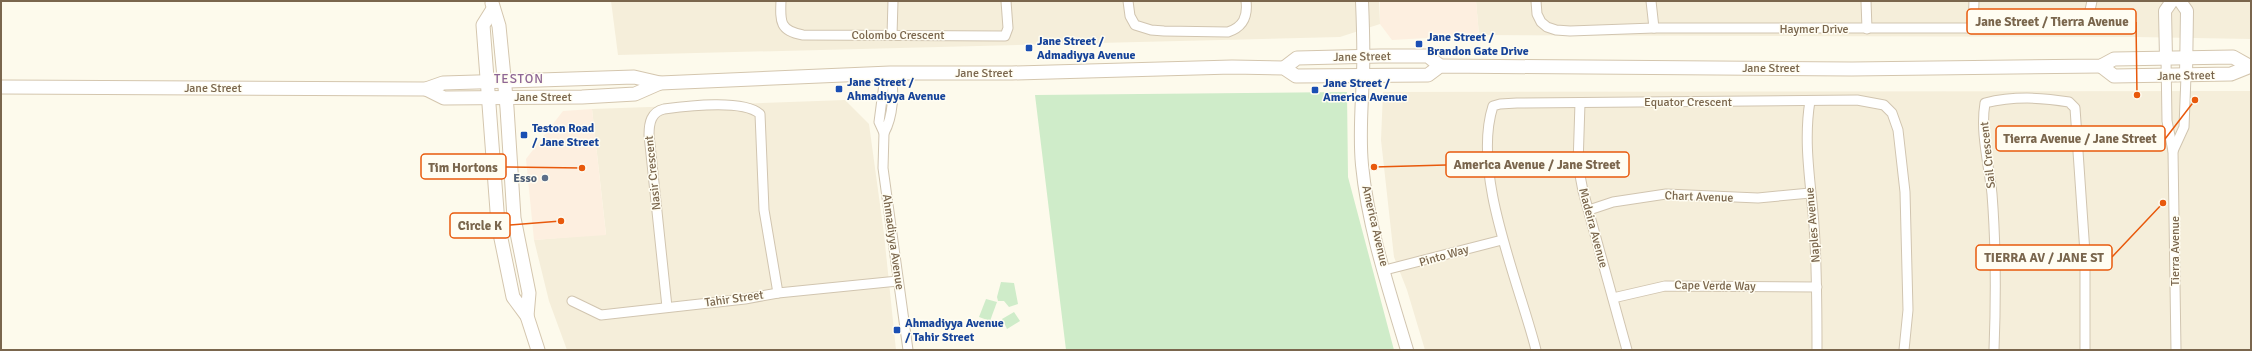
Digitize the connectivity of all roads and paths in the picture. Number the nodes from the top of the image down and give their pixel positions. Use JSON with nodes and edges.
{"nodes":[{"id":1,"x":780,"y":1,"type":"edge"},
{"id":2,"x":893,"y":1,"type":"edge"},
{"id":3,"x":1006,"y":1,"type":"edge"},
{"id":4,"x":1128,"y":1,"type":"edge"},
{"id":5,"x":1246,"y":1,"type":"edge"},
{"id":6,"x":1362,"y":1,"type":"edge"},
{"id":7,"x":1536,"y":1,"type":"edge"},
{"id":8,"x":1651,"y":1,"type":"edge"},
{"id":9,"x":1866,"y":1,"type":"edge"},
{"id":10,"x":1974,"y":1,"type":"edge"},
{"id":11,"x":2092,"y":1,"type":"edge"},
{"id":12,"x":2172,"y":1,"type":"edge"},
{"id":13,"x":2180,"y":1,"type":"edge"},
{"id":14,"x":492,"y":5,"type":"edge"},
{"id":15,"x":1654,"y":28,"type":"junction"},
{"id":16,"x":1974,"y":28,"type":"junction"},
{"id":17,"x":1867,"y":29,"type":"junction"},
{"id":18,"x":892,"y":35,"type":"junction"},
{"id":19,"x":1363,"y":57,"type":"junction"},
{"id":20,"x":2166,"y":58,"type":"junction"},
{"id":21,"x":2186,"y":58,"type":"junction"},
{"id":22,"x":1440,"y":66,"type":"junction"},
{"id":23,"x":2101,"y":66,"type":"junction"},
{"id":24,"x":2250,"y":66,"type":"edge"},
{"id":25,"x":1284,"y":68,"type":"junction"},
{"id":26,"x":890,"y":73,"type":"junction"},
{"id":27,"x":1363,"y":75,"type":"junction"},
{"id":28,"x":2166,"y":76,"type":"junction"},
{"id":29,"x":2186,"y":76,"type":"junction"},
{"id":30,"x":504,"y":81,"type":"junction"},
{"id":31,"x":487,"y":82,"type":"junction"},
{"id":32,"x":660,"y":83,"type":"junction"},
{"id":33,"x":1,"y":87,"type":"edge"},
{"id":34,"x":426,"y":89,"type":"junction"},
{"id":35,"x":489,"y":97,"type":"junction"},
{"id":36,"x":506,"y":97,"type":"junction"},
{"id":37,"x":1810,"y":101,"type":"junction"},
{"id":38,"x":1580,"y":103,"type":"junction"},
{"id":39,"x":2173,"y":151,"type":"junction"},
{"id":40,"x":1810,"y":193,"type":"junction"},
{"id":41,"x":1589,"y":210,"type":"junction"},
{"id":42,"x":1502,"y":240,"type":"junction"},
{"id":43,"x":1385,"y":270,"type":"junction"},
{"id":44,"x":898,"y":281,"type":"junction"},
{"id":45,"x":1817,"y":287,"type":"junction"},
{"id":46,"x":778,"y":292,"type":"junction"},
{"id":47,"x":1613,"y":298,"type":"junction"},
{"id":48,"x":572,"y":301,"type":"dead end"},
{"id":49,"x":667,"y":307,"type":"junction"},
{"id":50,"x":527,"y":316,"type":"junction"},
{"id":51,"x":538,"y":350,"type":"edge"},
{"id":52,"x":908,"y":350,"type":"edge"},
{"id":53,"x":1407,"y":350,"type":"edge"},
{"id":54,"x":1536,"y":350,"type":"edge"},
{"id":55,"x":1627,"y":350,"type":"edge"},
{"id":56,"x":1817,"y":350,"type":"edge"},
{"id":57,"x":1904,"y":350,"type":"edge"},
{"id":58,"x":1994,"y":350,"type":"edge"},
{"id":59,"x":2085,"y":350,"type":"edge"},
{"id":60,"x":2176,"y":350,"type":"edge"}],
"edges":[{"from":1,"to":18,"type":"street","name":"Colombo Crescent"},
{"from":2,"to":18,"type":"street"},
{"from":3,"to":18,"type":"street","name":"Colombo Crescent"},
{"from":4,"to":5,"type":"street"},
{"from":6,"to":19,"type":"street","name":"America Avenue"},
{"from":7,"to":15,"type":"street","name":"Haymer Drive"},
{"from":8,"to":15,"type":"street"},
{"from":9,"to":17,"type":"street"},
{"from":10,"to":16,"type":"street"},
{"from":11,"to":16,"type":"street","name":"Haymer Drive"},
{"from":12,"to":20,"type":"street"},
{"from":13,"to":21,"type":"street"},
{"from":14,"to":30,"type":"main road"},
{"from":14,"to":31,"type":"main road"},
{"from":15,"to":17,"type":"street","name":"Haymer Drive"},
{"from":16,"to":17,"type":"street","name":"Haymer Drive"},
{"from":19,"to":22,"type":"main road","name":"Jane Street"},
{"from":19,"to":25,"type":"main road","name":"Jane Street"},
{"from":19,"to":27,"type":"street","name":"America Avenue"},
{"from":20,"to":21,"type":"main road","name":"Jane Street"},
{"from":20,"to":23,"type":"main road","name":"Jane Street"},
{"from":20,"to":28,"type":"street","name":"Tierra Avenue"},
{"from":21,"to":24,"type":"main road","name":"Jane Street"},
{"from":21,"to":29,"type":"street"},
{"from":22,"to":23,"type":"main road","name":"Jane Street"},
{"from":22,"to":27,"type":"main road","name":"Jane Street"},
{"from":23,"to":28,"type":"main road","name":"Jane Street"},
{"from":24,"to":29,"type":"main road","name":"Jane Street"},
{"from":25,"to":26,"type":"main road","name":"Jane Street"},
{"from":25,"to":27,"type":"main road","name":"Jane Street"},
{"from":26,"to":32,"type":"main road","name":"Jane Street"},
{"from":26,"to":44,"type":"street","name":"Ahmadiyya Avenue"},
{"from":27,"to":43,"type":"street","name":"America Avenue"},
{"from":28,"to":29,"type":"main road","name":"Jane Street"},
{"from":28,"to":39,"type":"street","name":"Tierra Avenue"},
{"from":29,"to":39,"type":"street","name":"Tierra Avenue"},
{"from":30,"to":31,"type":"main road","name":"Jane Street"},
{"from":30,"to":32,"type":"main road","name":"Jane Street"},
{"from":30,"to":36,"type":"main road"},
{"from":31,"to":34,"type":"main road","name":"Jane Street"},
{"from":31,"to":35,"type":"main road"},
{"from":32,"to":36,"type":"main road","name":"Jane Street"},
{"from":33,"to":34,"type":"main road","name":"Jane Street"},
{"from":34,"to":35,"type":"main road","name":"Jane Street"},
{"from":35,"to":36,"type":"main road","name":"Jane Street"},
{"from":35,"to":50,"type":"main road"},
{"from":36,"to":50,"type":"main road"},
{"from":37,"to":38,"type":"street","name":"Equator Crescent"},
{"from":37,"to":40,"type":"street","name":"Naples Avenue"},
{"from":37,"to":57,"type":"street","name":"Equator Crescent"},
{"from":38,"to":41,"type":"street","name":"Madeira Avenue"},
{"from":38,"to":42,"type":"street","name":"Equator Crescent"},
{"from":39,"to":60,"type":"street","name":"Tierra Avenue"},
{"from":40,"to":41,"type":"street","name":"Chart Avenue"},
{"from":40,"to":45,"type":"street","name":"Naples Avenue"},
{"from":41,"to":47,"type":"street","name":"Madeira Avenue"},
{"from":42,"to":43,"type":"street","name":"Pinto Way"},
{"from":42,"to":54,"type":"street","name":"Equator Crescent"},
{"from":43,"to":53,"type":"street","name":"America Avenue"},
{"from":44,"to":46,"type":"street","name":"Tahir Street"},
{"from":44,"to":52,"type":"street","name":"Ahmadiyya Avenue"},
{"from":45,"to":47,"type":"street","name":"Cape Verde Way"},
{"from":45,"to":56,"type":"street","name":"Naples Avenue"},
{"from":46,"to":49,"type":"street","name":"Tahir Street"},
{"from":46,"to":49,"type":"street","name":"Nasir Crescent"},
{"from":47,"to":55,"type":"street","name":"Madeira Avenue"},
{"from":48,"to":49,"type":"street","name":"Tahir Street"},
{"from":50,"to":51,"type":"main road"},
{"from":58,"to":59,"type":"street","name":"Sail Crescent"}]}
